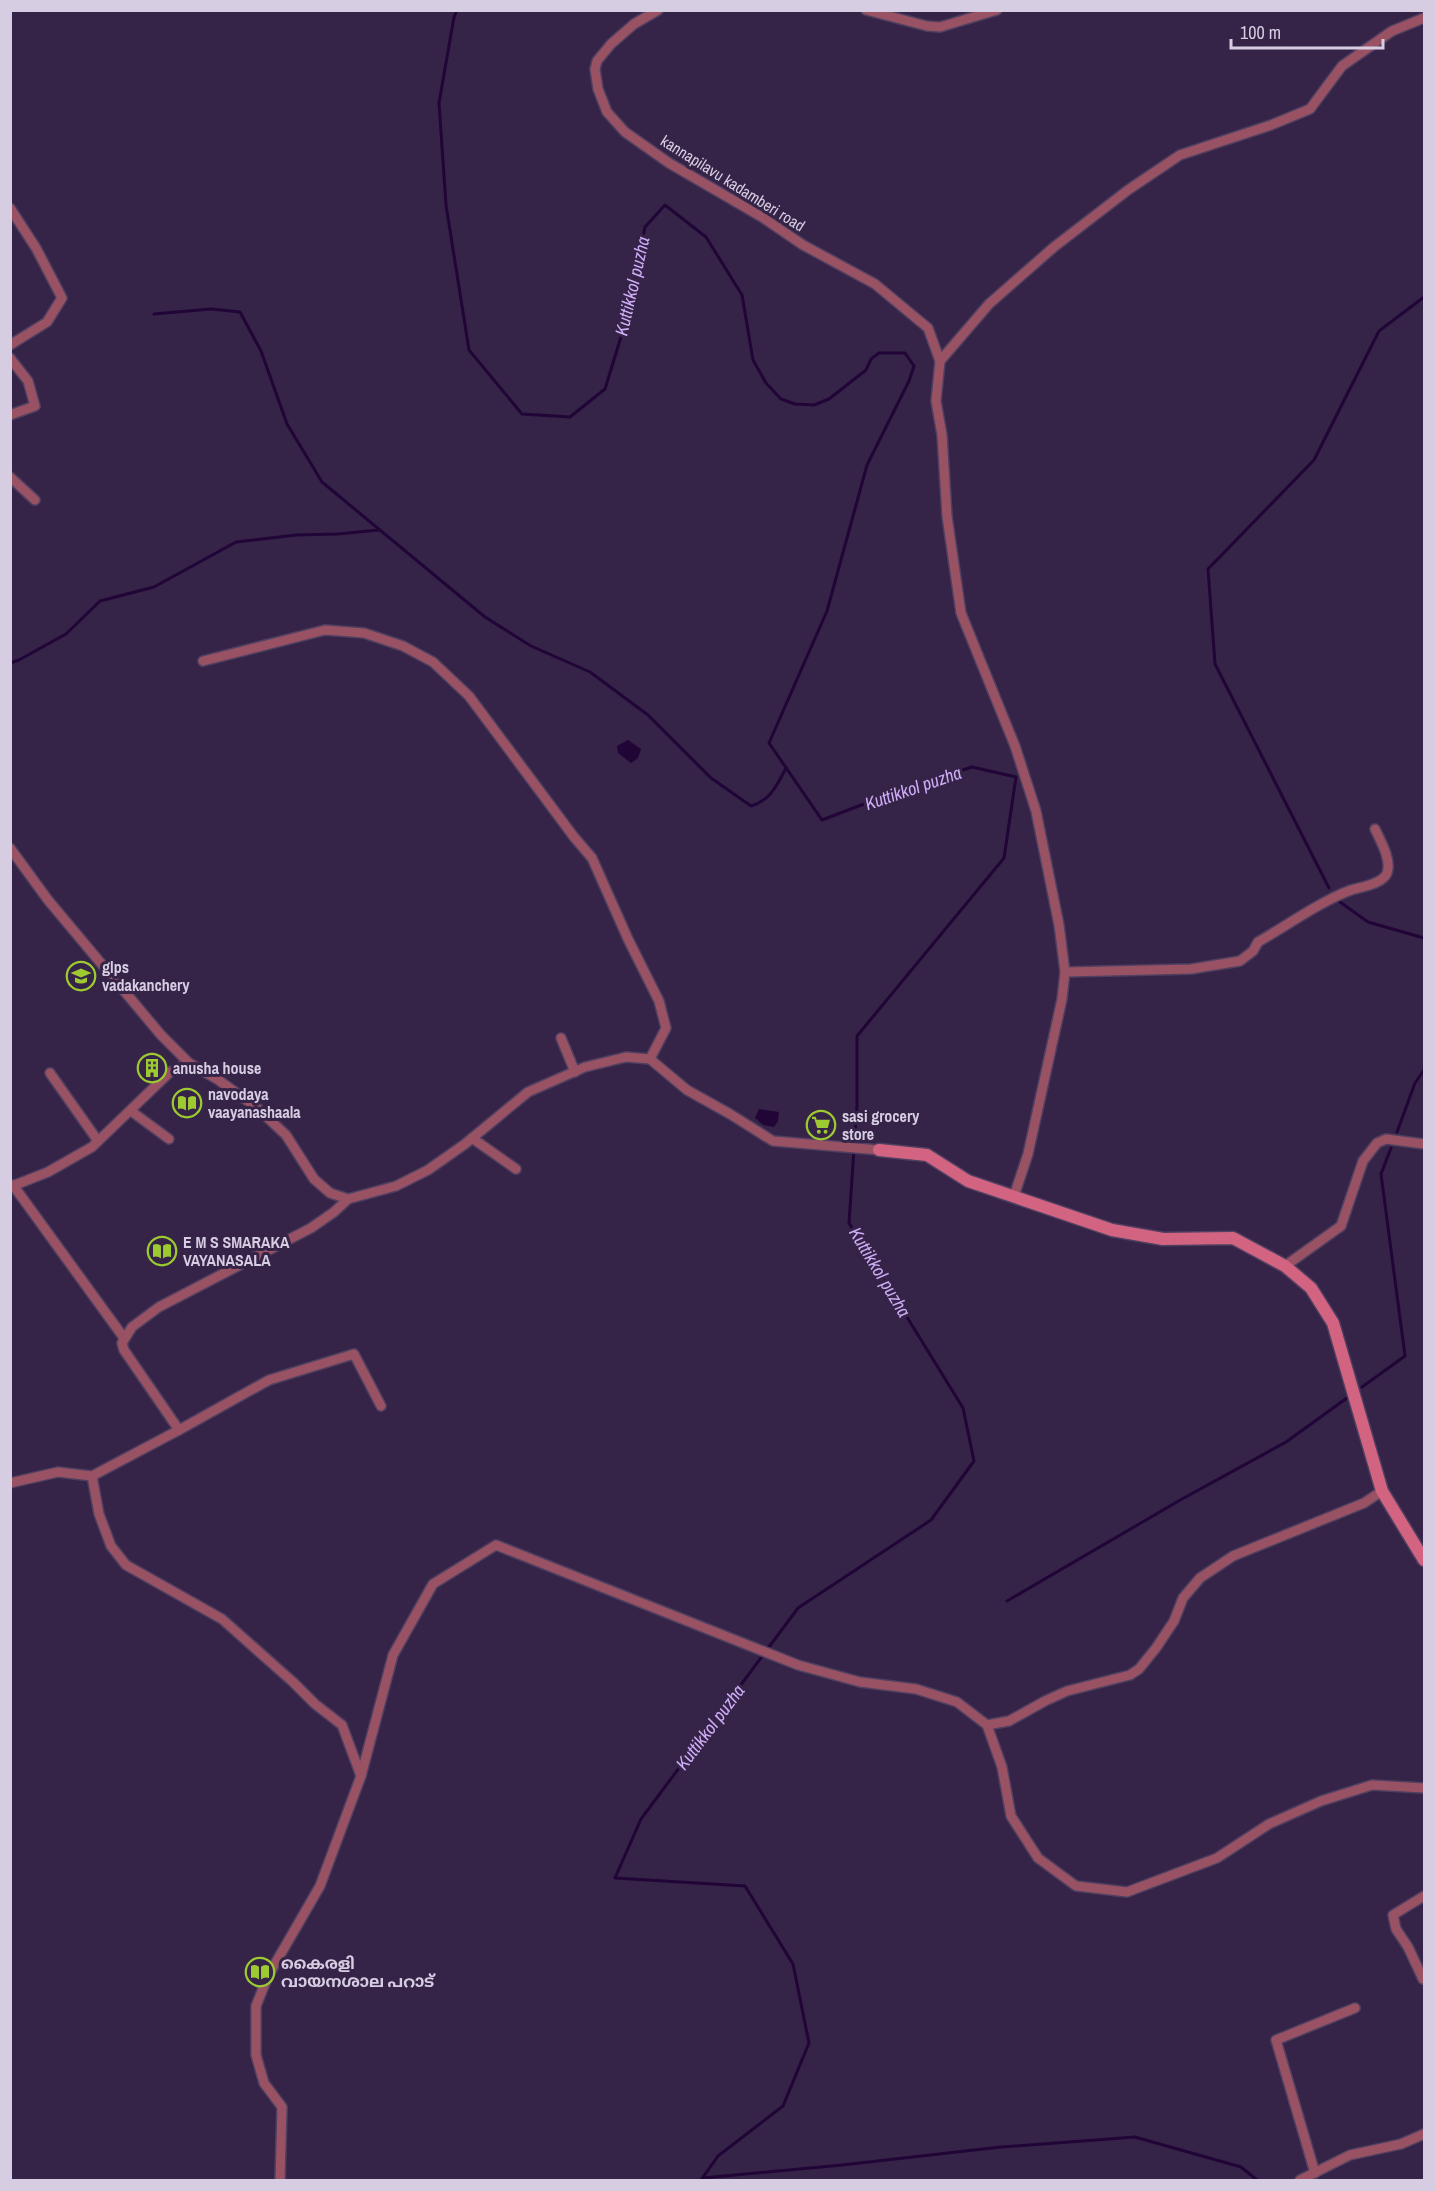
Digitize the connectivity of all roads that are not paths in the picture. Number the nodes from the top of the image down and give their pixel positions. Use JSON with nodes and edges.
{"nodes":[{"id":1,"x":658,"y":10,"type":"edge"},
{"id":2,"x":866,"y":10,"type":"edge"},
{"id":3,"x":997,"y":10,"type":"edge"},
{"id":4,"x":1425,"y":18,"type":"edge"},
{"id":5,"x":10,"y":208,"type":"edge"},
{"id":6,"x":13,"y":344,"type":"edge"},
{"id":7,"x":10,"y":358,"type":"edge"},
{"id":8,"x":940,"y":361,"type":"junction"},
{"id":9,"x":10,"y":415,"type":"edge"},
{"id":10,"x":10,"y":477,"type":"edge"},
{"id":11,"x":35,"y":500,"type":"dead end"},
{"id":12,"x":203,"y":661,"type":"dead end"},
{"id":13,"x":1375,"y":829,"type":"dead end"},
{"id":14,"x":10,"y":848,"type":"edge"},
{"id":15,"x":1065,"y":972,"type":"junction"},
{"id":16,"x":561,"y":1038,"type":"dead end"},
{"id":17,"x":650,"y":1059,"type":"junction"},
{"id":18,"x":189,"y":1063,"type":"junction"},
{"id":19,"x":575,"y":1072,"type":"junction"},
{"id":20,"x":50,"y":1073,"type":"dead end"},
{"id":21,"x":131,"y":1111,"type":"junction"},
{"id":22,"x":472,"y":1138,"type":"junction"},
{"id":23,"x":169,"y":1139,"type":"dead end"},
{"id":24,"x":98,"y":1142,"type":"junction"},
{"id":25,"x":1425,"y":1144,"type":"edge"},
{"id":26,"x":879,"y":1150,"type":"joint"},
{"id":27,"x":516,"y":1169,"type":"dead end"},
{"id":28,"x":12,"y":1186,"type":"edge"},
{"id":29,"x":1014,"y":1196,"type":"junction"},
{"id":30,"x":348,"y":1199,"type":"junction"},
{"id":31,"x":1286,"y":1266,"type":"junction"},
{"id":32,"x":124,"y":1338,"type":"junction"},
{"id":33,"x":381,"y":1406,"type":"dead end"},
{"id":34,"x":179,"y":1431,"type":"junction"},
{"id":35,"x":92,"y":1476,"type":"junction"},
{"id":36,"x":10,"y":1483,"type":"edge"},
{"id":37,"x":1382,"y":1491,"type":"junction"},
{"id":38,"x":1425,"y":1560,"type":"edge"},
{"id":39,"x":987,"y":1725,"type":"junction"},
{"id":40,"x":372,"y":1734,"type":"junction"},
{"id":41,"x":352,"y":1750,"type":"junction"},
{"id":42,"x":361,"y":1776,"type":"junction"},
{"id":43,"x":1425,"y":1788,"type":"edge"},
{"id":44,"x":1425,"y":1896,"type":"edge"},
{"id":45,"x":1423,"y":1979,"type":"edge"},
{"id":46,"x":1354,"y":2008,"type":"dead end"},
{"id":47,"x":1425,"y":2134,"type":"edge"},
{"id":48,"x":1315,"y":2173,"type":"junction"},
{"id":49,"x":280,"y":2181,"type":"edge"},
{"id":50,"x":1300,"y":2181,"type":"edge"}],
"edges":[{"from":1,"to":8,"type":"street","name":"kannapilavu kadamberi road"},
{"from":2,"to":3,"type":"street"},
{"from":4,"to":8,"type":"street"},
{"from":5,"to":6,"type":"street"},
{"from":6,"to":7,"type":"street"},
{"from":7,"to":9,"type":"street"},
{"from":8,"to":15,"type":"street"},
{"from":10,"to":11,"type":"street"},
{"from":12,"to":17,"type":"street"},
{"from":13,"to":15,"type":"street"},
{"from":14,"to":18,"type":"street"},
{"from":15,"to":29,"type":"street"},
{"from":16,"to":19,"type":"street"},
{"from":17,"to":19,"type":"street"},
{"from":17,"to":26,"type":"street"},
{"from":18,"to":21,"type":"street"},
{"from":18,"to":30,"type":"street"},
{"from":19,"to":22,"type":"street"},
{"from":20,"to":24,"type":"street"},
{"from":21,"to":23,"type":"street"},
{"from":21,"to":24,"type":"street"},
{"from":22,"to":27,"type":"street"},
{"from":22,"to":30,"type":"street"},
{"from":24,"to":28,"type":"street"},
{"from":25,"to":31,"type":"street"},
{"from":26,"to":29,"type":"street"},
{"from":28,"to":32,"type":"street"},
{"from":29,"to":31,"type":"street"},
{"from":30,"to":32,"type":"street"},
{"from":31,"to":37,"type":"street"},
{"from":32,"to":34,"type":"street"},
{"from":33,"to":34,"type":"street"},
{"from":34,"to":35,"type":"street"},
{"from":35,"to":36,"type":"street"},
{"from":35,"to":41,"type":"street"},
{"from":37,"to":38,"type":"street"},
{"from":37,"to":39,"type":"street"},
{"from":39,"to":40,"type":"street"},
{"from":39,"to":43,"type":"street"},
{"from":40,"to":41,"type":"street"},
{"from":40,"to":42,"type":"street"},
{"from":41,"to":42,"type":"street"},
{"from":42,"to":49,"type":"street"},
{"from":44,"to":45,"type":"street"},
{"from":46,"to":48,"type":"street"},
{"from":47,"to":48,"type":"street"},
{"from":48,"to":50,"type":"street"}]}
